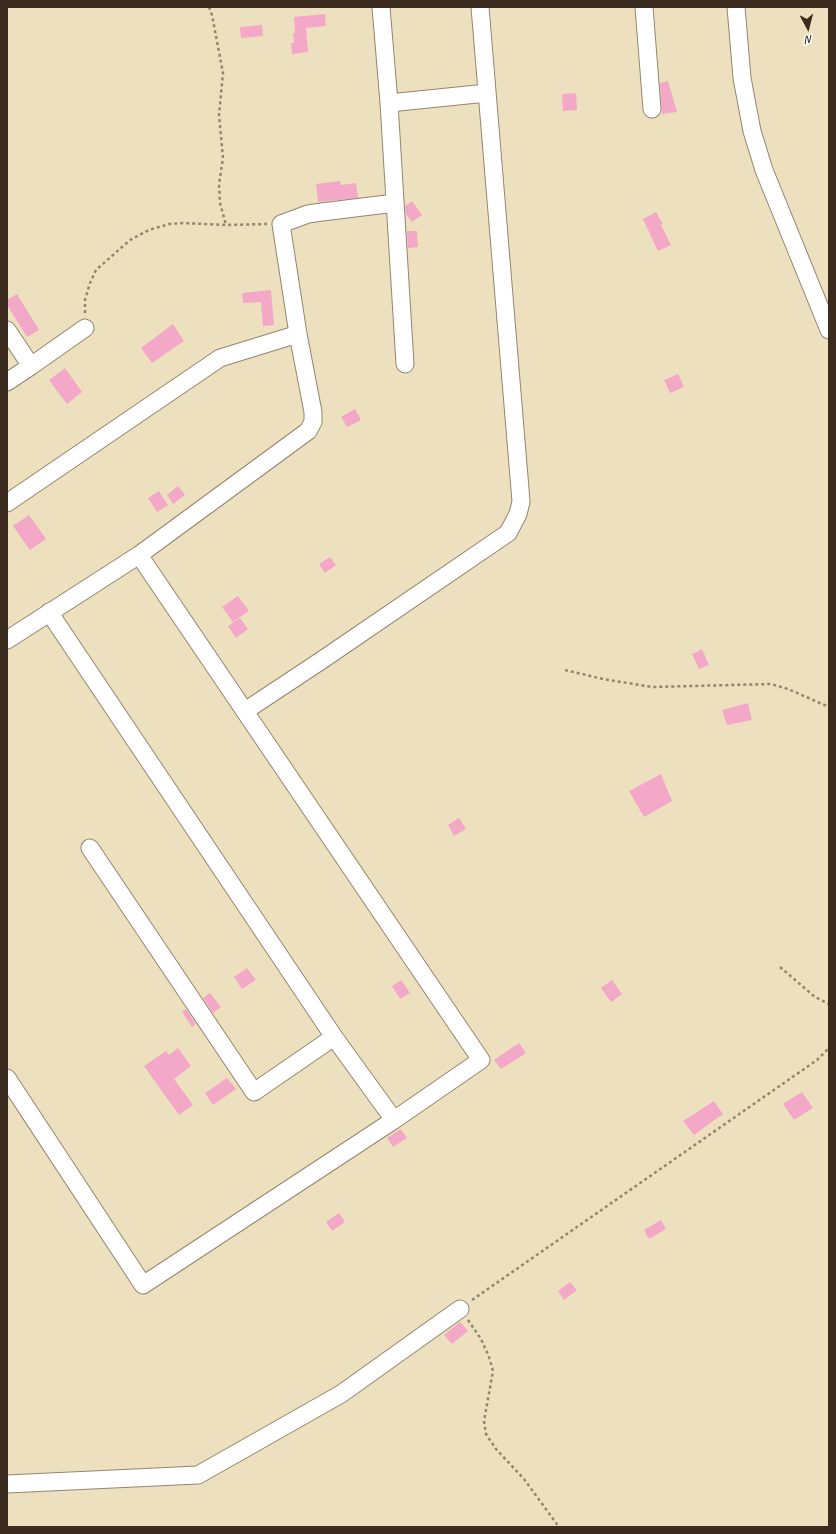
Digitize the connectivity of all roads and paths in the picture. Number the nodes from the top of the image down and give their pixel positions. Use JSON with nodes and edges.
{"nodes":[{"id":1,"x":209,"y":7,"type":"edge"},
{"id":2,"x":381,"y":7,"type":"edge"},
{"id":3,"x":480,"y":7,"type":"edge"},
{"id":4,"x":644,"y":7,"type":"edge"},
{"id":5,"x":736,"y":7,"type":"edge"},
{"id":6,"x":487,"y":93,"type":"junction"},
{"id":7,"x":389,"y":103,"type":"junction"},
{"id":8,"x":652,"y":109,"type":"dead end"},
{"id":9,"x":395,"y":203,"type":"junction"},
{"id":10,"x":281,"y":224,"type":"junction"},
{"id":11,"x":226,"y":225,"type":"junction"},
{"id":12,"x":85,"y":328,"type":"joint"},
{"id":13,"x":7,"y":330,"type":"edge"},
{"id":14,"x":829,"y":330,"type":"edge"},
{"id":15,"x":298,"y":334,"type":"junction"},
{"id":16,"x":405,"y":364,"type":"dead end"},
{"id":17,"x":31,"y":366,"type":"junction"},
{"id":18,"x":7,"y":382,"type":"edge"},
{"id":19,"x":7,"y":503,"type":"edge"},
{"id":20,"x":139,"y":555,"type":"junction"},
{"id":21,"x":49,"y":612,"type":"junction"},
{"id":22,"x":7,"y":640,"type":"edge"},
{"id":23,"x":565,"y":670,"type":"dead end"},
{"id":24,"x":829,"y":707,"type":"edge"},
{"id":25,"x":245,"y":711,"type":"junction"},
{"id":26,"x":90,"y":848,"type":"dead end"},
{"id":27,"x":780,"y":967,"type":"dead end"},
{"id":28,"x":829,"y":1004,"type":"edge"},
{"id":29,"x":334,"y":1037,"type":"junction"},
{"id":30,"x":829,"y":1048,"type":"edge"},
{"id":31,"x":7,"y":1078,"type":"edge"},
{"id":32,"x":394,"y":1120,"type":"junction"},
{"id":33,"x":460,"y":1309,"type":"junction"},
{"id":34,"x":7,"y":1484,"type":"edge"},
{"id":35,"x":558,"y":1527,"type":"edge"}],
"edges":[{"from":1,"to":11,"type":"path"},
{"from":2,"to":7,"type":"street"},
{"from":3,"to":6,"type":"street"},
{"from":4,"to":8,"type":"street"},
{"from":5,"to":14,"type":"street"},
{"from":6,"to":7,"type":"street"},
{"from":6,"to":25,"type":"street"},
{"from":7,"to":9,"type":"street"},
{"from":9,"to":10,"type":"street"},
{"from":9,"to":16,"type":"street"},
{"from":10,"to":11,"type":"path"},
{"from":10,"to":15,"type":"street"},
{"from":11,"to":12,"type":"path"},
{"from":12,"to":17,"type":"street"},
{"from":13,"to":17,"type":"street"},
{"from":15,"to":19,"type":"street"},
{"from":15,"to":20,"type":"street"},
{"from":17,"to":18,"type":"street"},
{"from":20,"to":21,"type":"street"},
{"from":20,"to":25,"type":"street"},
{"from":21,"to":22,"type":"street"},
{"from":21,"to":29,"type":"street"},
{"from":23,"to":24,"type":"path"},
{"from":25,"to":32,"type":"street"},
{"from":26,"to":29,"type":"street"},
{"from":27,"to":28,"type":"path"},
{"from":29,"to":32,"type":"street"},
{"from":30,"to":33,"type":"path"},
{"from":31,"to":32,"type":"street"},
{"from":33,"to":34,"type":"street"},
{"from":33,"to":35,"type":"path"}]}
